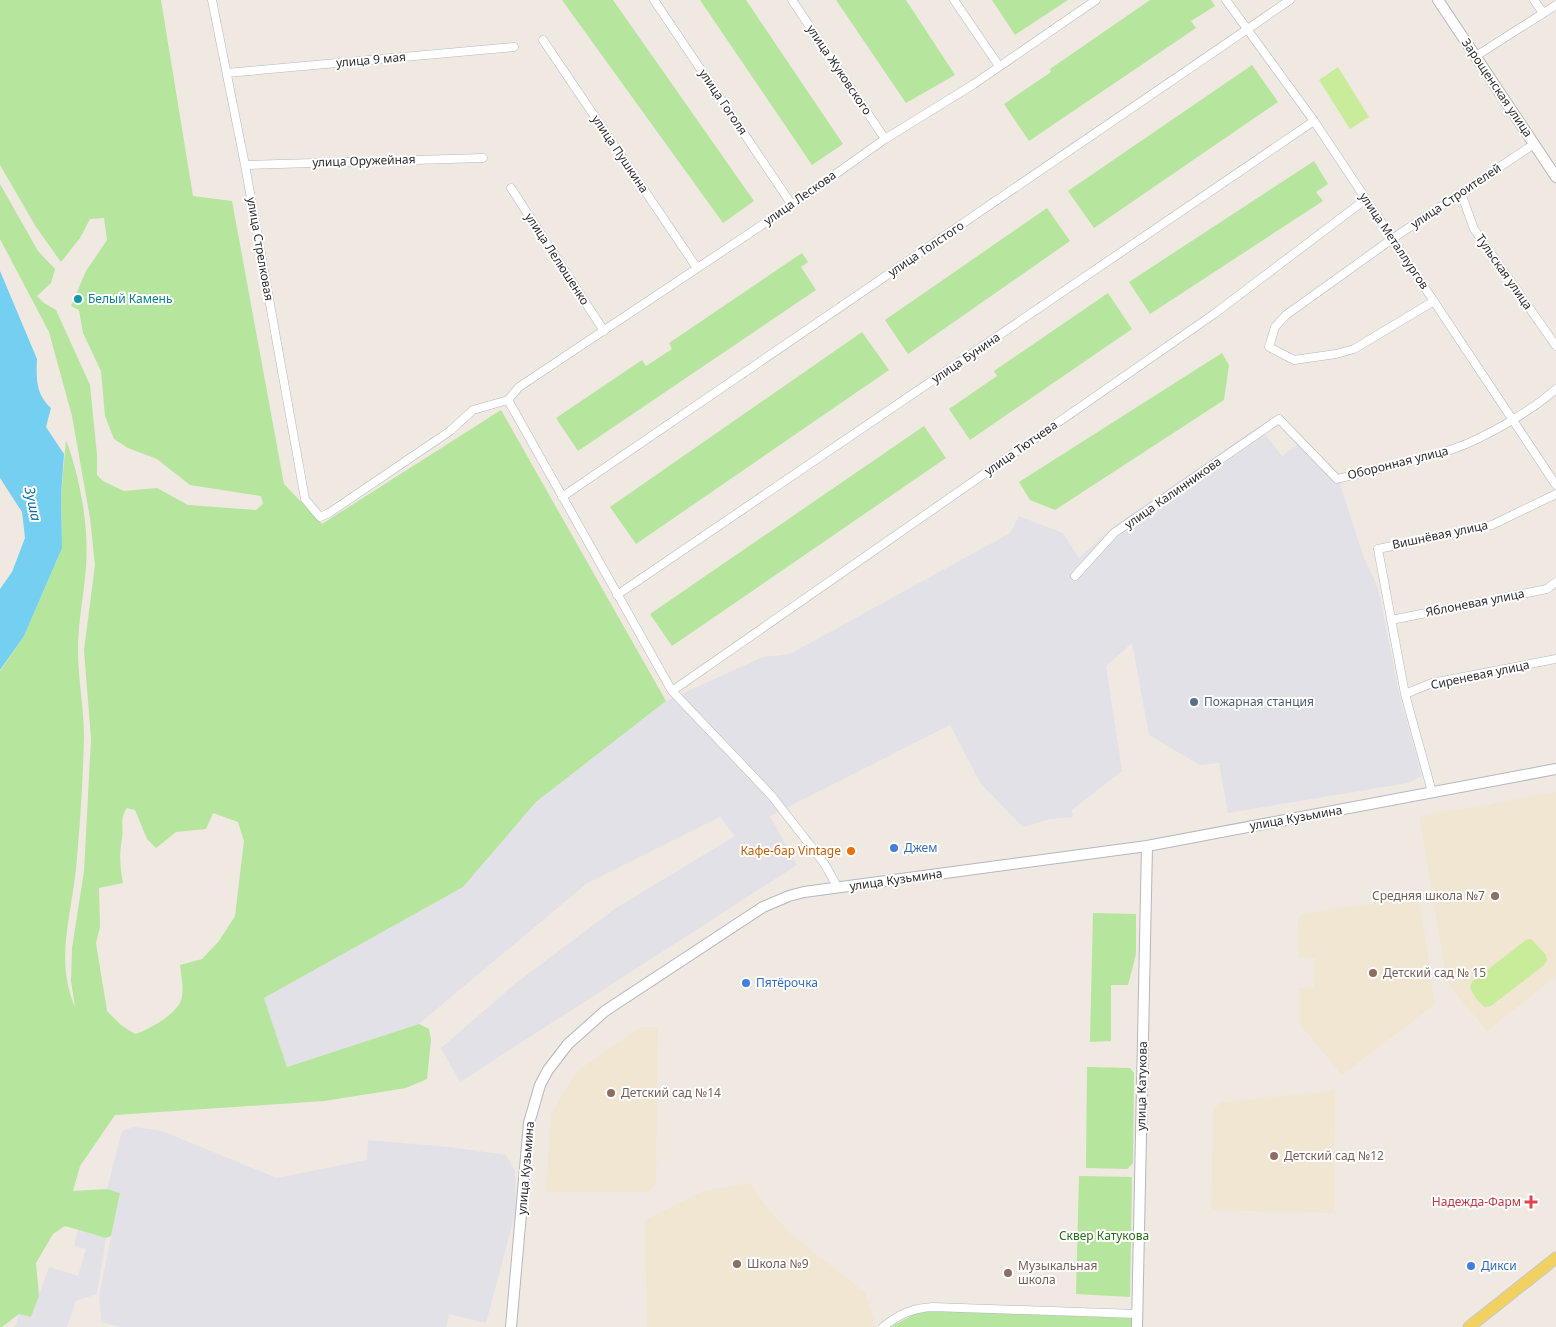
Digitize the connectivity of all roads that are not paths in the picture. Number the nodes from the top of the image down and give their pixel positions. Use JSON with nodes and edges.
{"nodes":[{"id":1,"x":212,"y":0,"type":"edge"},
{"id":2,"x":654,"y":0,"type":"edge"},
{"id":3,"x":792,"y":0,"type":"edge"},
{"id":4,"x":954,"y":0,"type":"edge"},
{"id":5,"x":1096,"y":0,"type":"edge"},
{"id":6,"x":1226,"y":0,"type":"edge"},
{"id":7,"x":1290,"y":0,"type":"edge"},
{"id":8,"x":1438,"y":0,"type":"edge"},
{"id":9,"x":1534,"y":0,"type":"edge"},
{"id":10,"x":1556,"y":5,"type":"edge"},
{"id":11,"x":1543,"y":13,"type":"junction"},
{"id":12,"x":1247,"y":30,"type":"junction"},
{"id":13,"x":543,"y":40,"type":"dead end"},
{"id":14,"x":514,"y":48,"type":"dead end"},
{"id":15,"x":1476,"y":56,"type":"junction"},
{"id":16,"x":999,"y":66,"type":"junction"},
{"id":17,"x":227,"y":72,"type":"junction"},
{"id":18,"x":1314,"y":121,"type":"junction"},
{"id":19,"x":885,"y":139,"type":"junction"},
{"id":20,"x":1534,"y":144,"type":"junction"},
{"id":21,"x":483,"y":158,"type":"dead end"},
{"id":22,"x":245,"y":165,"type":"junction"},
{"id":23,"x":1556,"y":177,"type":"edge"},
{"id":24,"x":511,"y":188,"type":"dead end"},
{"id":25,"x":1461,"y":193,"type":"junction"},
{"id":26,"x":1366,"y":199,"type":"junction"},
{"id":27,"x":792,"y":205,"type":"junction"},
{"id":28,"x":1392,"y":239,"type":"junction"},
{"id":29,"x":697,"y":268,"type":"junction"},
{"id":30,"x":1434,"y":301,"type":"junction"},
{"id":31,"x":604,"y":331,"type":"junction"},
{"id":32,"x":1556,"y":346,"type":"edge"},
{"id":33,"x":1556,"y":389,"type":"edge"},
{"id":34,"x":508,"y":400,"type":"junction"},
{"id":35,"x":1279,"y":419,"type":"joint"},
{"id":36,"x":1512,"y":420,"type":"junction"},
{"id":37,"x":1556,"y":485,"type":"edge"},
{"id":38,"x":1556,"y":494,"type":"edge"},
{"id":39,"x":562,"y":497,"type":"junction"},
{"id":40,"x":1075,"y":576,"type":"dead end"},
{"id":41,"x":1556,"y":582,"type":"edge"},
{"id":42,"x":617,"y":595,"type":"junction"},
{"id":43,"x":1391,"y":620,"type":"junction"},
{"id":44,"x":1556,"y":659,"type":"edge"},
{"id":45,"x":672,"y":691,"type":"junction"},
{"id":46,"x":1405,"y":694,"type":"junction"},
{"id":47,"x":1556,"y":769,"type":"edge"},
{"id":48,"x":1432,"y":792,"type":"junction"},
{"id":49,"x":1147,"y":846,"type":"junction"},
{"id":50,"x":838,"y":888,"type":"junction"},
{"id":51,"x":1556,"y":1258,"type":"edge"},
{"id":52,"x":1137,"y":1314,"type":"junction"},
{"id":53,"x":511,"y":1327,"type":"edge"},
{"id":54,"x":883,"y":1327,"type":"edge"},
{"id":55,"x":1136,"y":1327,"type":"edge"},
{"id":56,"x":1469,"y":1327,"type":"edge"}],
"edges":[{"from":1,"to":17,"type":"street","name":"улица Стрелковая"},
{"from":2,"to":27,"type":"street","name":"улица Гоголя"},
{"from":3,"to":19,"type":"street","name":"улица Жуковского"},
{"from":4,"to":16,"type":"street"},
{"from":5,"to":16,"type":"street","name":"улица Лескова"},
{"from":6,"to":12,"type":"street","name":"улица Металлургов"},
{"from":7,"to":12,"type":"street","name":"улица Толстого"},
{"from":8,"to":15,"type":"main road","name":"Зарощенская улица"},
{"from":9,"to":11,"type":"street"},
{"from":10,"to":11,"type":"street"},
{"from":11,"to":15,"type":"street"},
{"from":12,"to":18,"type":"street","name":"улица Металлургов"},
{"from":12,"to":39,"type":"street","name":"улица Толстого"},
{"from":13,"to":29,"type":"street","name":"улица Пушкина"},
{"from":14,"to":17,"type":"street","name":"улица 9 мая"},
{"from":15,"to":20,"type":"main road","name":"Зарощенская улица"},
{"from":16,"to":19,"type":"street","name":"улица Лескова"},
{"from":17,"to":22,"type":"street","name":"улица Стрелковая"},
{"from":18,"to":26,"type":"street","name":"улица Металлургов"},
{"from":18,"to":42,"type":"street","name":"улица Бунина"},
{"from":19,"to":27,"type":"street","name":"улица Лескова"},
{"from":20,"to":23,"type":"main road","name":"Зарощенская улица"},
{"from":20,"to":25,"type":"street","name":"улица Строителей"},
{"from":21,"to":22,"type":"street","name":"улица Оружейная"},
{"from":22,"to":34,"type":"street","name":"улица Стрелковая"},
{"from":24,"to":31,"type":"street","name":"улица Лелюшенко"},
{"from":25,"to":28,"type":"street","name":"улица Строителей"},
{"from":25,"to":32,"type":"street","name":"Тульская улица"},
{"from":26,"to":28,"type":"street","name":"улица Металлургов"},
{"from":26,"to":45,"type":"street","name":"улица Тютчева"},
{"from":27,"to":29,"type":"street","name":"улица Лескова"},
{"from":28,"to":30,"type":"street","name":"улица Металлургов"},
{"from":28,"to":30,"type":"street","name":"улица Строителей"},
{"from":29,"to":31,"type":"street","name":"улица Лескова"},
{"from":30,"to":36,"type":"street","name":"улица Металлургов"},
{"from":31,"to":34,"type":"street","name":"улица Лескова"},
{"from":33,"to":36,"type":"street","name":"Оборонная улица"},
{"from":34,"to":39,"type":"street"},
{"from":35,"to":36,"type":"street","name":"Оборонная улица"},
{"from":35,"to":40,"type":"street","name":"улица Калинникова"},
{"from":36,"to":37,"type":"street","name":"улица Металлургов"},
{"from":38,"to":43,"type":"street","name":"Вишнёвая улица"},
{"from":39,"to":42,"type":"street"},
{"from":41,"to":43,"type":"street","name":"Яблоневая улица"},
{"from":42,"to":45,"type":"street"},
{"from":43,"to":46,"type":"street"},
{"from":44,"to":46,"type":"street","name":"Сиреневая улица"},
{"from":45,"to":50,"type":"street"},
{"from":46,"to":48,"type":"street"},
{"from":47,"to":48,"type":"main road","name":"улица Кузьмина"},
{"from":48,"to":49,"type":"main road","name":"улица Кузьмина"},
{"from":49,"to":50,"type":"main road","name":"улица Кузьмина"},
{"from":49,"to":52,"type":"main road","name":"улица Катукова"},
{"from":50,"to":53,"type":"main road","name":"улица Кузьмина"},
{"from":51,"to":56,"type":"main road"},
{"from":52,"to":54,"type":"street"},
{"from":52,"to":55,"type":"main road","name":"улица Катукова"}]}
